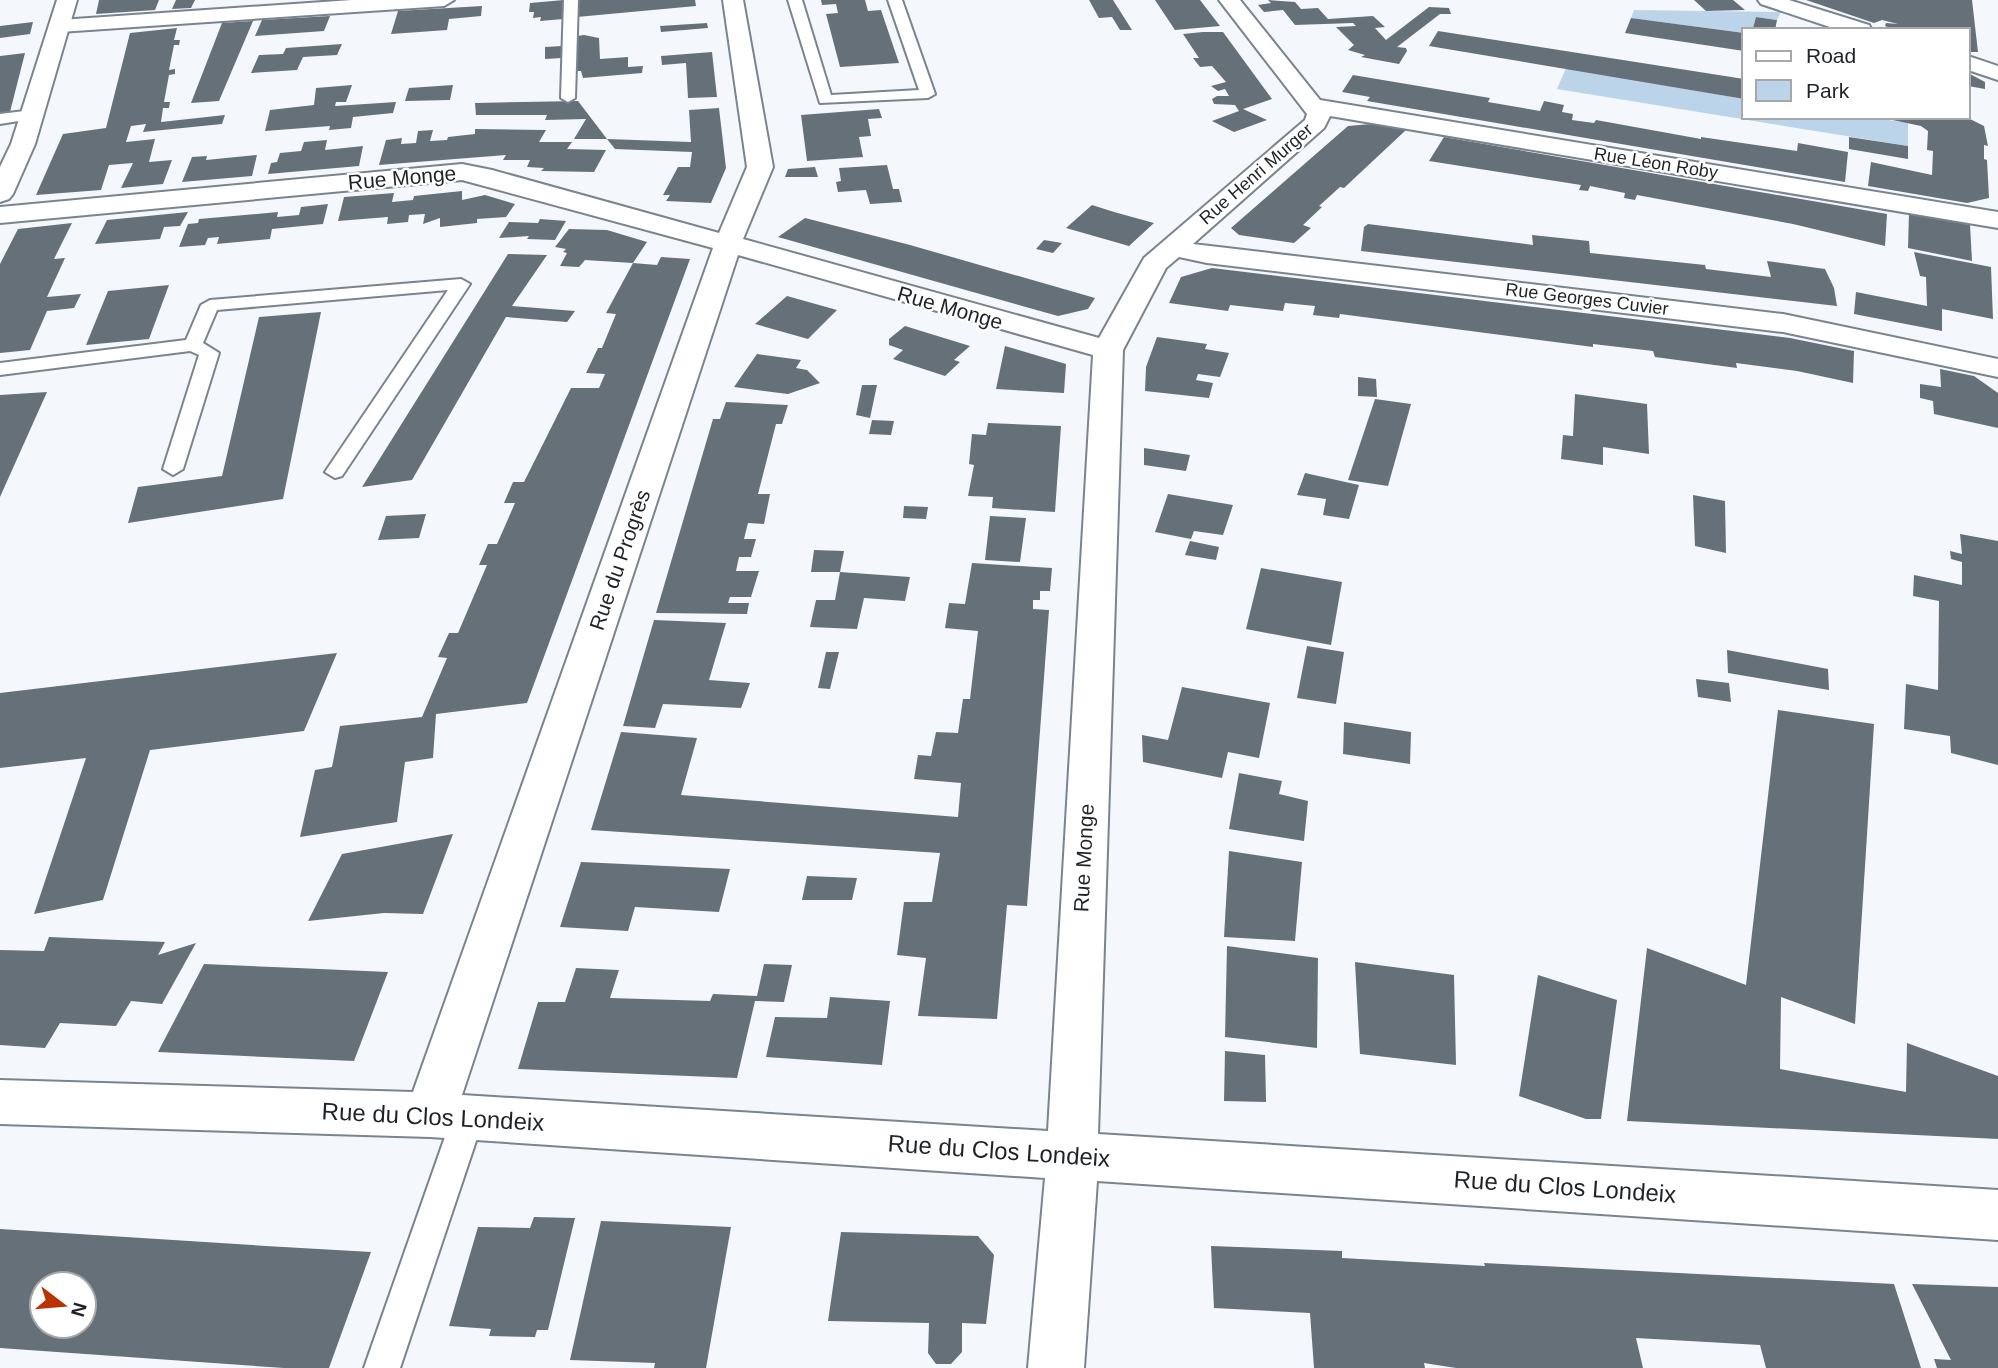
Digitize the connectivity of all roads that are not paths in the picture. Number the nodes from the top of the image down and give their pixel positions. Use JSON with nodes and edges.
{"nodes":[{"id":1,"x":68,"y":0,"type":"edge"},
{"id":2,"x":444,"y":0,"type":"edge"},
{"id":3,"x":571,"y":0,"type":"edge"},
{"id":4,"x":733,"y":0,"type":"edge"},
{"id":5,"x":795,"y":0,"type":"edge"},
{"id":6,"x":895,"y":0,"type":"edge"},
{"id":7,"x":1229,"y":0,"type":"edge"},
{"id":8,"x":1768,"y":0,"type":"edge"},
{"id":9,"x":60,"y":26,"type":"junction"},
{"id":10,"x":1855,"y":28,"type":"edge"},
{"id":11,"x":1970,"y":64,"type":"edge"},
{"id":12,"x":1998,"y":73,"type":"edge"},
{"id":13,"x":568,"y":98,"type":"dead end"},
{"id":14,"x":1314,"y":106,"type":"junction"},
{"id":15,"x":32,"y":116,"type":"junction"},
{"id":16,"x":0,"y":119,"type":"edge"},
{"id":17,"x":0,"y":194,"type":"edge"},
{"id":18,"x":0,"y":215,"type":"edge"},
{"id":19,"x":1998,"y":220,"type":"edge"},
{"id":20,"x":727,"y":244,"type":"junction"},
{"id":21,"x":1172,"y":247,"type":"junction"},
{"id":22,"x":193,"y":345,"type":"junction"},
{"id":23,"x":1108,"y":350,"type":"junction"},
{"id":24,"x":1998,"y":368,"type":"edge"},
{"id":25,"x":0,"y":369,"type":"edge"},
{"id":26,"x":173,"y":468,"type":"dead end"},
{"id":27,"x":335,"y":472,"type":"dead end"},
{"id":28,"x":0,"y":1102,"type":"edge"},
{"id":29,"x":449,"y":1116,"type":"junction"},
{"id":30,"x":1071,"y":1156,"type":"junction"},
{"id":31,"x":1998,"y":1215,"type":"edge"},
{"id":32,"x":382,"y":1368,"type":"edge"},
{"id":33,"x":1056,"y":1368,"type":"edge"}],
"edges":[{"from":1,"to":9,"type":"street"},
{"from":2,"to":9,"type":"street"},
{"from":3,"to":13,"type":"lane"},
{"from":4,"to":20,"type":"street","name":"Rue du Progrès"},
{"from":5,"to":6,"type":"lane"},
{"from":7,"to":14,"type":"street","name":"Rue Henri Murger"},
{"from":8,"to":10,"type":"street"},
{"from":9,"to":15,"type":"street"},
{"from":11,"to":12,"type":"street"},
{"from":14,"to":19,"type":"street","name":"Rue Léon Roby"},
{"from":14,"to":21,"type":"street","name":"Rue Henri Murger"},
{"from":15,"to":16,"type":"lane"},
{"from":15,"to":17,"type":"street"},
{"from":18,"to":20,"type":"street","name":"Rue Monge"},
{"from":20,"to":23,"type":"street","name":"Rue Monge"},
{"from":20,"to":29,"type":"street","name":"Rue du Progrès"},
{"from":21,"to":23,"type":"street","name":"Rue Henri Murger"},
{"from":21,"to":24,"type":"street","name":"Rue Georges Cuvier"},
{"from":22,"to":25,"type":"lane"},
{"from":22,"to":26,"type":"lane"},
{"from":22,"to":27,"type":"lane"},
{"from":23,"to":30,"type":"street","name":"Rue Monge"},
{"from":28,"to":29,"type":"street","name":"Rue du Clos Londeix"},
{"from":29,"to":30,"type":"street","name":"Rue du Clos Londeix"},
{"from":29,"to":32,"type":"lane"},
{"from":30,"to":31,"type":"street","name":"Rue du Clos Londeix"},
{"from":30,"to":33,"type":"street","name":"Rue Monge"}]}
